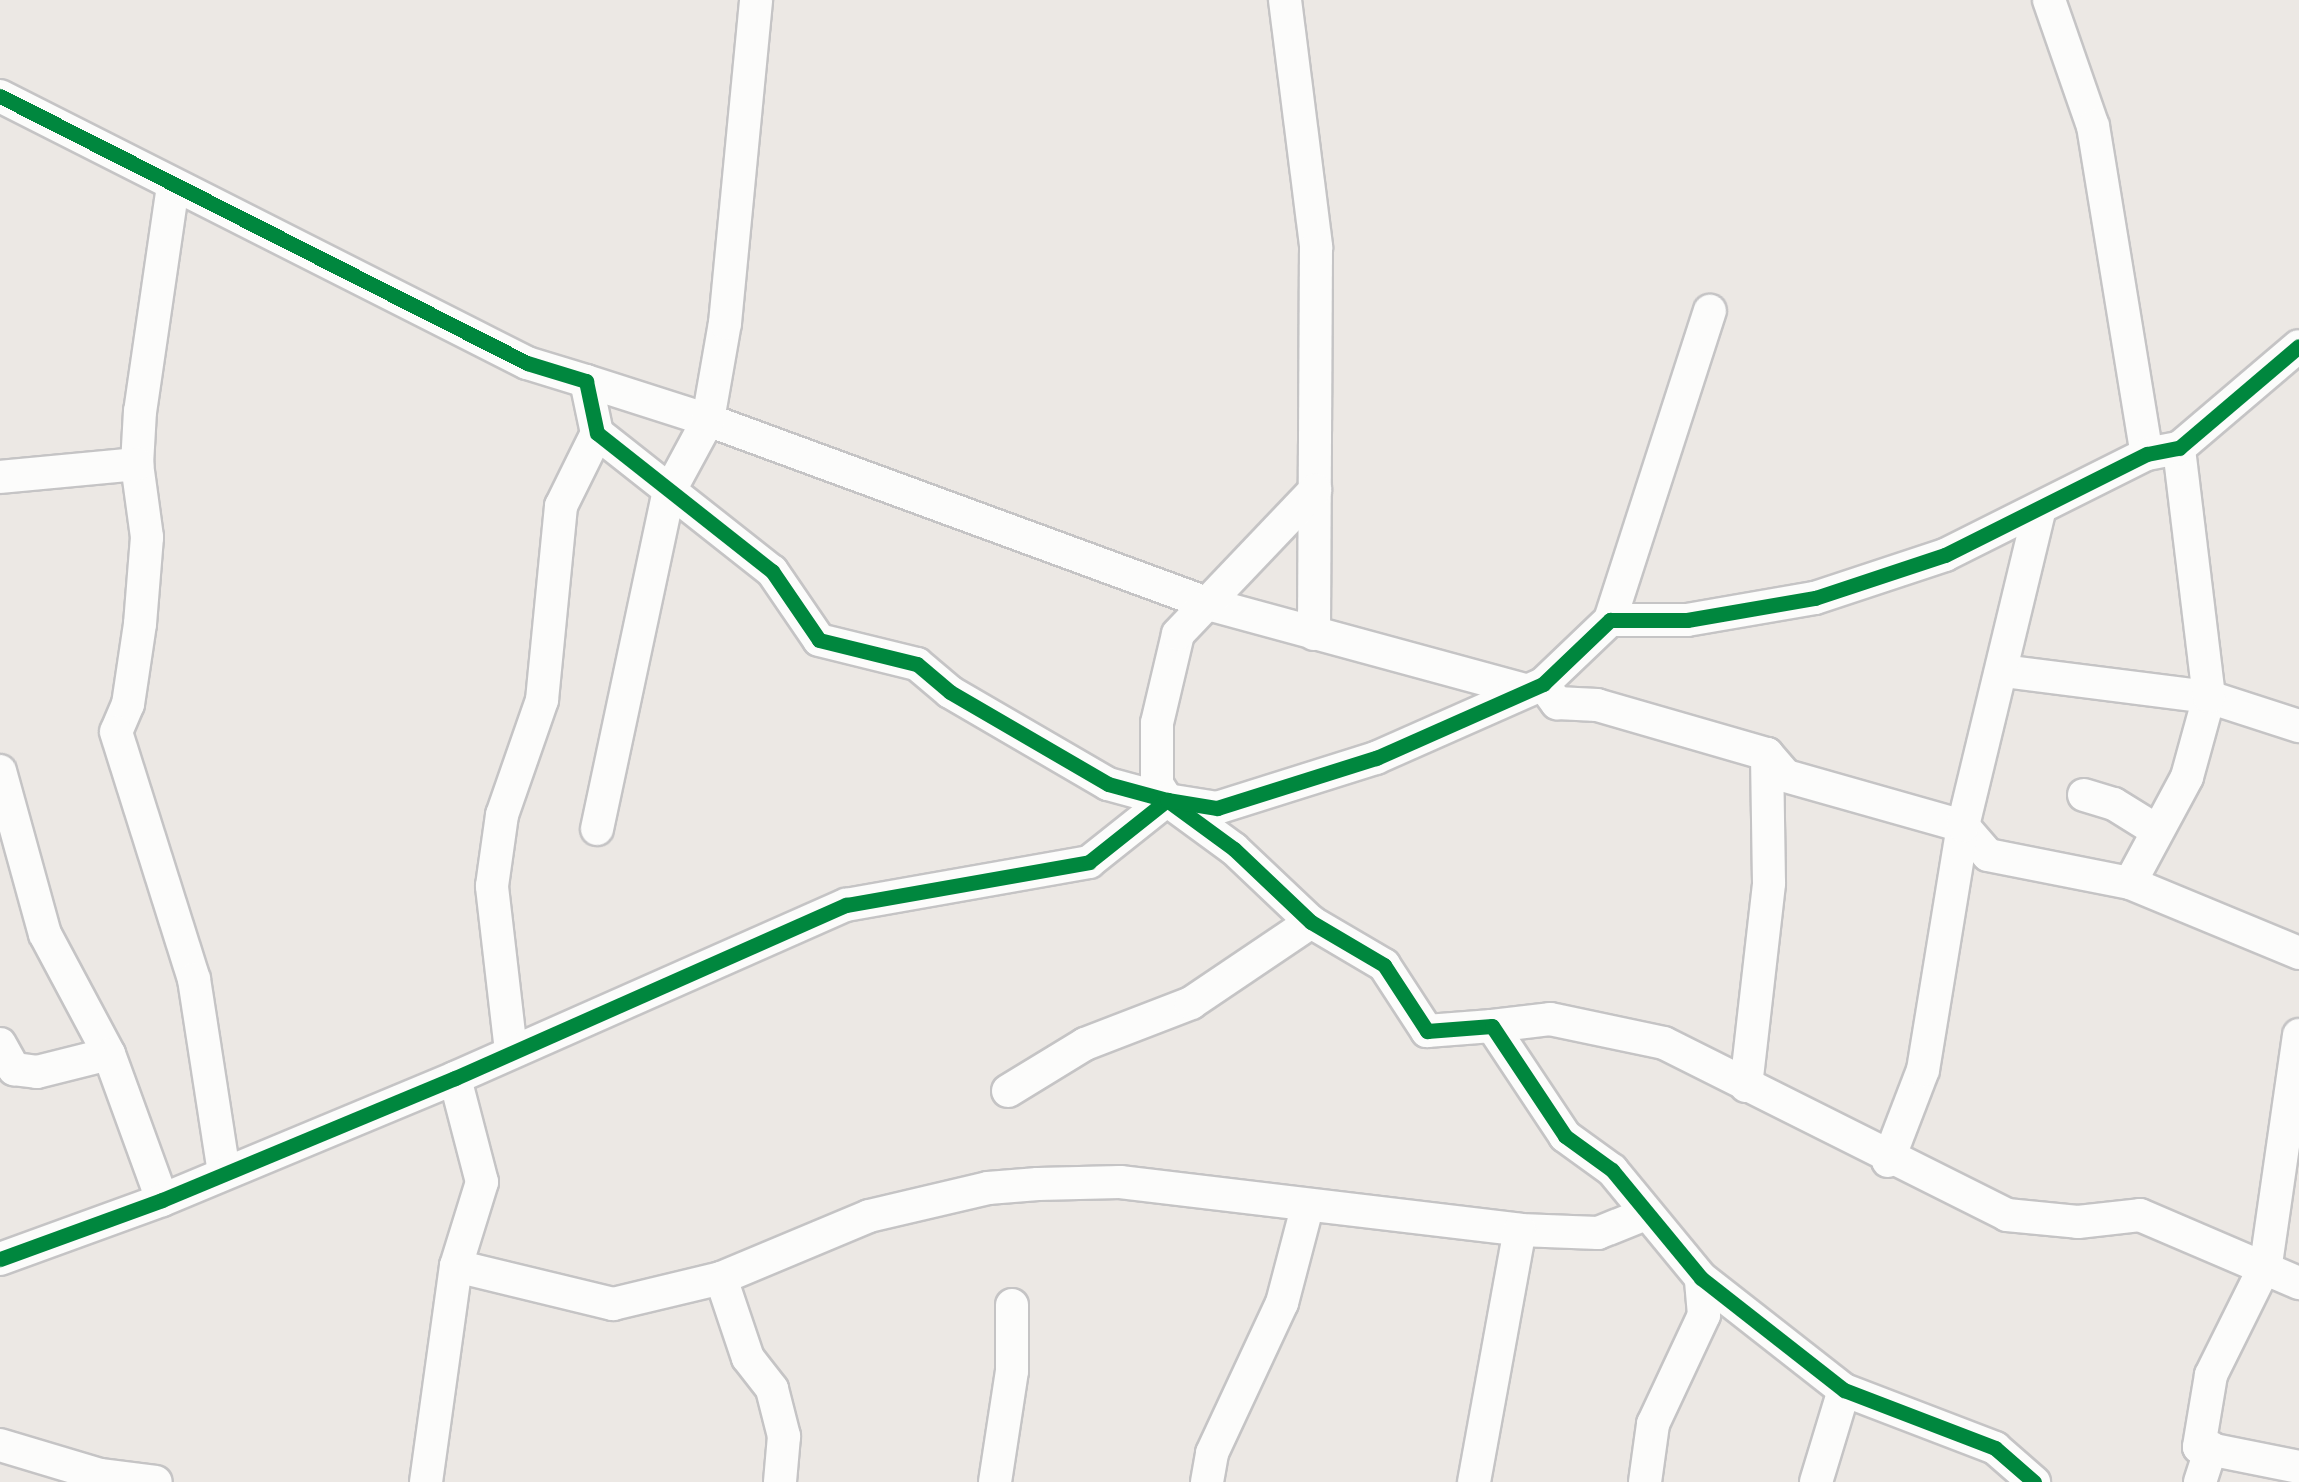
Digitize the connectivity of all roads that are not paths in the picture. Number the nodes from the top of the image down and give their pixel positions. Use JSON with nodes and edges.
{"nodes":[{"id":1,"x":756,"y":0,"type":"edge"},
{"id":2,"x":1285,"y":0,"type":"edge"},
{"id":3,"x":2049,"y":0,"type":"edge"},
{"id":4,"x":0,"y":96,"type":"edge"},
{"id":5,"x":173,"y":186,"type":"junction"},
{"id":6,"x":1710,"y":312,"type":"dead end"},
{"id":7,"x":2299,"y":346,"type":"edge"},
{"id":8,"x":586,"y":381,"type":"junction"},
{"id":9,"x":708,"y":420,"type":"junction"},
{"id":10,"x":597,"y":433,"type":"junction"},
{"id":11,"x":2163,"y":451,"type":"junction"},
{"id":12,"x":137,"y":464,"type":"junction"},
{"id":13,"x":0,"y":476,"type":"edge"},
{"id":14,"x":1316,"y":490,"type":"junction"},
{"id":15,"x":668,"y":494,"type":"junction"},
{"id":16,"x":2039,"y":512,"type":"junction"},
{"id":17,"x":1212,"y":605,"type":"junction"},
{"id":18,"x":1610,"y":620,"type":"junction"},
{"id":19,"x":1314,"y":634,"type":"junction"},
{"id":20,"x":2003,"y":671,"type":"junction"},
{"id":21,"x":1533,"y":687,"type":"junction"},
{"id":22,"x":2208,"y":697,"type":"junction"},
{"id":23,"x":2299,"y":726,"type":"edge"},
{"id":24,"x":1767,"y":754,"type":"junction"},
{"id":25,"x":0,"y":772,"type":"edge"},
{"id":26,"x":2084,"y":795,"type":"dead end"},
{"id":27,"x":1167,"y":800,"type":"junction"},
{"id":28,"x":1962,"y":826,"type":"junction"},
{"id":29,"x":597,"y":829,"type":"dead end"},
{"id":30,"x":2156,"y":830,"type":"junction"},
{"id":31,"x":2130,"y":883,"type":"junction"},
{"id":32,"x":1311,"y":922,"type":"junction"},
{"id":33,"x":2299,"y":953,"type":"edge"},
{"id":34,"x":1492,"y":1026,"type":"junction"},
{"id":35,"x":2299,"y":1034,"type":"edge"},
{"id":36,"x":0,"y":1044,"type":"edge"},
{"id":37,"x":511,"y":1051,"type":"junction"},
{"id":38,"x":110,"y":1054,"type":"junction"},
{"id":39,"x":455,"y":1078,"type":"junction"},
{"id":40,"x":1746,"y":1086,"type":"junction"},
{"id":41,"x":1008,"y":1091,"type":"dead end"},
{"id":42,"x":1888,"y":1161,"type":"junction"},
{"id":43,"x":224,"y":1172,"type":"junction"},
{"id":44,"x":162,"y":1200,"type":"junction"},
{"id":45,"x":1307,"y":1208,"type":"junction"},
{"id":46,"x":1643,"y":1215,"type":"junction"},
{"id":47,"x":1520,"y":1230,"type":"junction"},
{"id":48,"x":0,"y":1259,"type":"edge"},
{"id":49,"x":2266,"y":1264,"type":"junction"},
{"id":50,"x":456,"y":1266,"type":"junction"},
{"id":51,"x":721,"y":1278,"type":"junction"},
{"id":52,"x":1701,"y":1278,"type":"junction"},
{"id":53,"x":2299,"y":1283,"type":"edge"},
{"id":54,"x":1012,"y":1305,"type":"dead end"},
{"id":55,"x":1844,"y":1390,"type":"junction"},
{"id":56,"x":0,"y":1446,"type":"edge"},
{"id":57,"x":1995,"y":1448,"type":"junction"},
{"id":58,"x":2212,"y":1448,"type":"junction"},
{"id":59,"x":2299,"y":1466,"type":"edge"},
{"id":60,"x":156,"y":1482,"type":"edge"},
{"id":61,"x":426,"y":1482,"type":"edge"},
{"id":62,"x":780,"y":1482,"type":"edge"},
{"id":63,"x":995,"y":1482,"type":"edge"},
{"id":64,"x":1207,"y":1482,"type":"edge"},
{"id":65,"x":1474,"y":1482,"type":"edge"},
{"id":66,"x":1645,"y":1482,"type":"edge"},
{"id":67,"x":1816,"y":1482,"type":"edge"},
{"id":68,"x":1988,"y":1482,"type":"edge"},
{"id":69,"x":2034,"y":1482,"type":"edge"},
{"id":70,"x":2200,"y":1482,"type":"edge"}],
"edges":[{"from":1,"to":9,"type":"street"},
{"from":2,"to":14,"type":"street"},
{"from":3,"to":11,"type":"street"},
{"from":4,"to":5,"type":"street"},
{"from":5,"to":8,"type":"street"},
{"from":5,"to":12,"type":"street"},
{"from":6,"to":18,"type":"street"},
{"from":7,"to":11,"type":"street"},
{"from":8,"to":9,"type":"street"},
{"from":8,"to":10,"type":"street"},
{"from":9,"to":15,"type":"street"},
{"from":9,"to":17,"type":"street"},
{"from":10,"to":15,"type":"street"},
{"from":10,"to":37,"type":"street"},
{"from":11,"to":16,"type":"street"},
{"from":11,"to":22,"type":"street"},
{"from":12,"to":13,"type":"street"},
{"from":12,"to":43,"type":"street"},
{"from":14,"to":17,"type":"street"},
{"from":14,"to":19,"type":"street"},
{"from":15,"to":27,"type":"street"},
{"from":15,"to":29,"type":"street"},
{"from":16,"to":18,"type":"street"},
{"from":16,"to":20,"type":"street"},
{"from":17,"to":19,"type":"street"},
{"from":17,"to":27,"type":"street"},
{"from":18,"to":21,"type":"street"},
{"from":19,"to":21,"type":"street"},
{"from":20,"to":22,"type":"street"},
{"from":20,"to":28,"type":"street"},
{"from":21,"to":24,"type":"street"},
{"from":21,"to":27,"type":"street"},
{"from":22,"to":23,"type":"street"},
{"from":22,"to":30,"type":"street"},
{"from":24,"to":28,"type":"street"},
{"from":24,"to":40,"type":"street"},
{"from":25,"to":38,"type":"street"},
{"from":26,"to":30,"type":"street"},
{"from":27,"to":32,"type":"street"},
{"from":27,"to":37,"type":"street"},
{"from":28,"to":31,"type":"street"},
{"from":28,"to":42,"type":"street"},
{"from":30,"to":31,"type":"street"},
{"from":31,"to":33,"type":"street"},
{"from":32,"to":34,"type":"street"},
{"from":32,"to":41,"type":"street"},
{"from":34,"to":40,"type":"street"},
{"from":34,"to":46,"type":"street"},
{"from":35,"to":49,"type":"street"},
{"from":36,"to":38,"type":"street"},
{"from":37,"to":39,"type":"street"},
{"from":38,"to":44,"type":"street"},
{"from":39,"to":43,"type":"street"},
{"from":39,"to":50,"type":"street"},
{"from":40,"to":42,"type":"street"},
{"from":42,"to":49,"type":"street"},
{"from":43,"to":44,"type":"street"},
{"from":44,"to":48,"type":"street"},
{"from":45,"to":47,"type":"street"},
{"from":45,"to":51,"type":"street"},
{"from":45,"to":64,"type":"street"},
{"from":46,"to":47,"type":"street"},
{"from":46,"to":52,"type":"street"},
{"from":47,"to":65,"type":"street"},
{"from":49,"to":53,"type":"street"},
{"from":49,"to":58,"type":"street"},
{"from":50,"to":51,"type":"street"},
{"from":50,"to":61,"type":"street"},
{"from":51,"to":62,"type":"street"},
{"from":52,"to":55,"type":"street"},
{"from":52,"to":66,"type":"street"},
{"from":54,"to":63,"type":"street"},
{"from":55,"to":57,"type":"street"},
{"from":55,"to":67,"type":"street"},
{"from":56,"to":60,"type":"street"},
{"from":57,"to":68,"type":"street"},
{"from":57,"to":69,"type":"street"},
{"from":58,"to":59,"type":"street"},
{"from":58,"to":70,"type":"street"}]}
